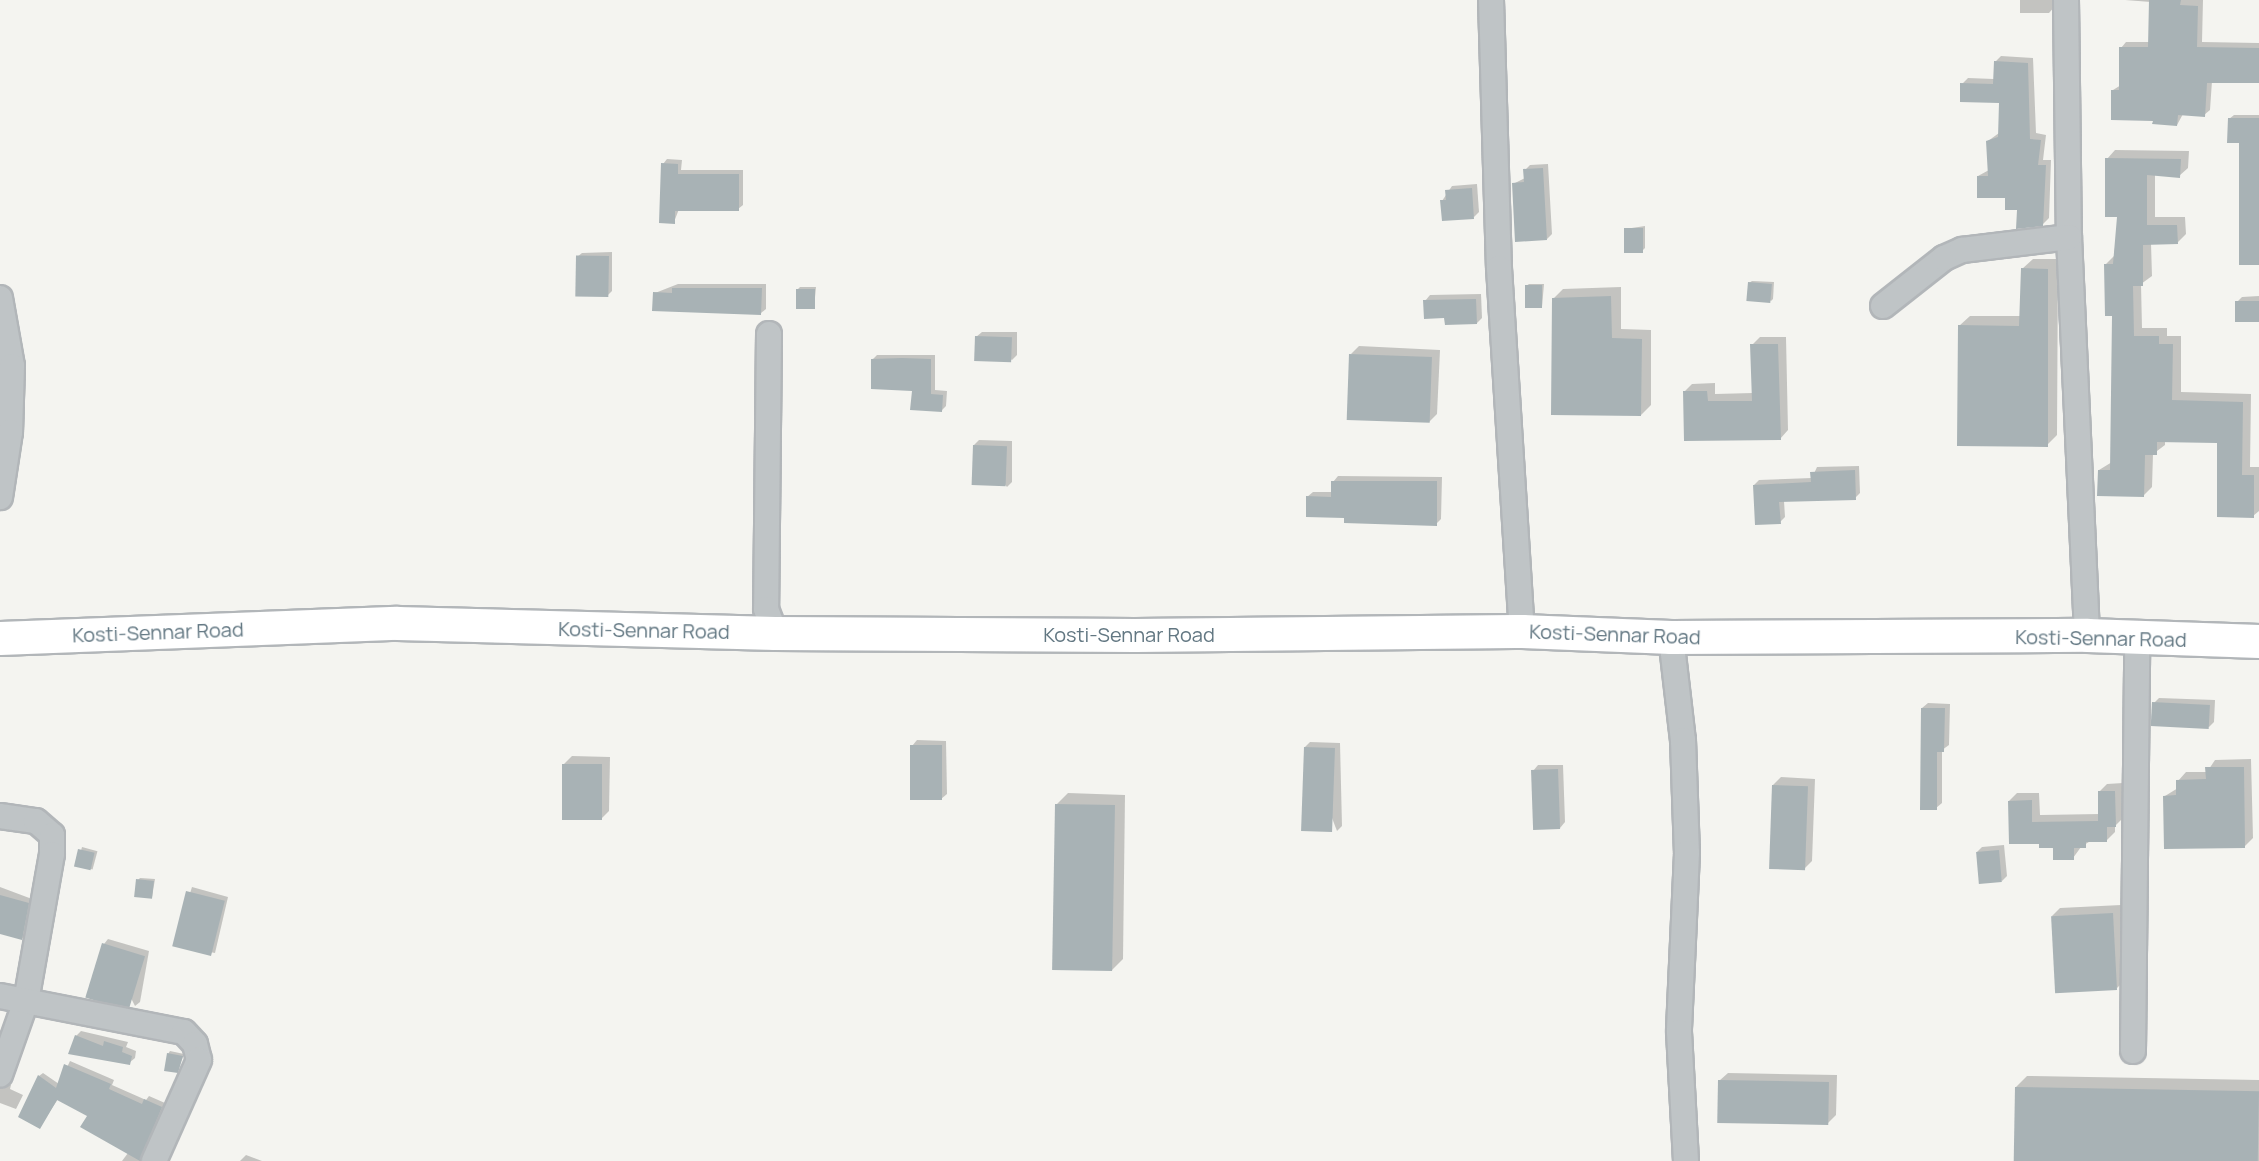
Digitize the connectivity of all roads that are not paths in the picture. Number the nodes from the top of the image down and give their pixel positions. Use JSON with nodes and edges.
{"nodes":[{"id":1,"x":1491,"y":0,"type":"edge"},
{"id":2,"x":2067,"y":0,"type":"edge"},
{"id":3,"x":2069,"y":237,"type":"junction"},
{"id":4,"x":0,"y":298,"type":"edge"},
{"id":5,"x":1883,"y":306,"type":"dead end"},
{"id":6,"x":769,"y":333,"type":"dead end"},
{"id":7,"x":0,"y":497,"type":"edge"},
{"id":8,"x":1522,"y":631,"type":"junction"},
{"id":9,"x":775,"y":633,"type":"junction"},
{"id":10,"x":2087,"y":635,"type":"junction"},
{"id":11,"x":1671,"y":637,"type":"junction"},
{"id":12,"x":0,"y":638,"type":"edge"},
{"id":13,"x":2137,"y":639,"type":"junction"},
{"id":14,"x":2259,"y":641,"type":"edge"},
{"id":15,"x":0,"y":816,"type":"edge"},
{"id":16,"x":0,"y":996,"type":"edge"},
{"id":17,"x":26,"y":1001,"type":"junction"},
{"id":18,"x":2133,"y":1051,"type":"dead end"},
{"id":19,"x":0,"y":1075,"type":"edge"},
{"id":20,"x":154,"y":1161,"type":"edge"},
{"id":21,"x":1686,"y":1161,"type":"edge"}],
"edges":[{"from":1,"to":8,"type":"street"},
{"from":2,"to":3,"type":"street"},
{"from":3,"to":5,"type":"street"},
{"from":3,"to":10,"type":"street"},
{"from":4,"to":7,"type":"street"},
{"from":6,"to":9,"type":"street"},
{"from":8,"to":9,"type":"highway","name":"Kosti-Sennar Road"},
{"from":8,"to":11,"type":"highway","name":"Kosti-Sennar Road"},
{"from":9,"to":12,"type":"highway","name":"Kosti-Sennar Road"},
{"from":10,"to":11,"type":"highway","name":"Kosti-Sennar Road"},
{"from":10,"to":13,"type":"highway","name":"Kosti-Sennar Road"},
{"from":11,"to":21,"type":"street"},
{"from":13,"to":14,"type":"highway","name":"Kosti-Sennar Road"},
{"from":13,"to":18,"type":"street"},
{"from":15,"to":17,"type":"street"},
{"from":16,"to":17,"type":"street"},
{"from":17,"to":19,"type":"street"},
{"from":17,"to":20,"type":"street"}]}
